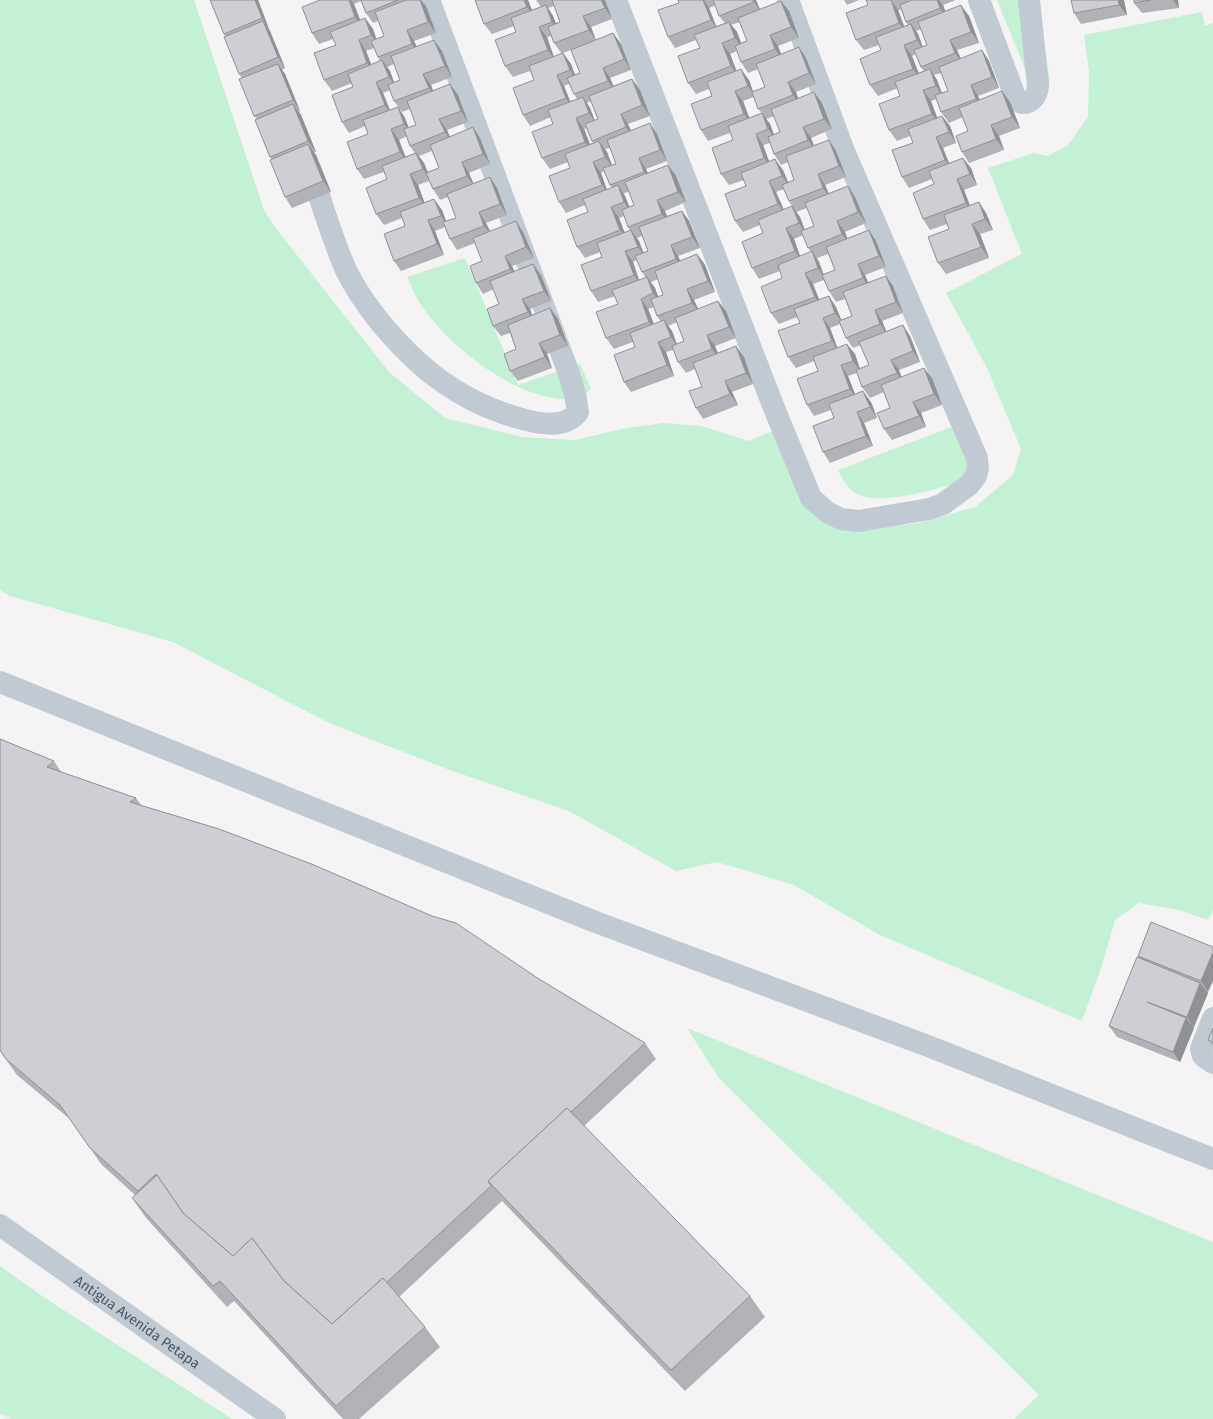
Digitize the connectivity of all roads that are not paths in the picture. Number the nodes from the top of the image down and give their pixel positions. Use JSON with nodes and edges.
{"nodes":[{"id":1,"x":429,"y":0,"type":"edge"},
{"id":2,"x":616,"y":0,"type":"edge"},
{"id":3,"x":788,"y":0,"type":"edge"},
{"id":4,"x":979,"y":0,"type":"edge"},
{"id":5,"x":1029,"y":0,"type":"edge"},
{"id":6,"x":302,"y":147,"type":"edge"},
{"id":7,"x":0,"y":682,"type":"edge"},
{"id":8,"x":1213,"y":1018,"type":"edge"},
{"id":9,"x":1213,"y":1063,"type":"edge"},
{"id":10,"x":1213,"y":1159,"type":"edge"},
{"id":11,"x":0,"y":1225,"type":"edge"},
{"id":12,"x":275,"y":1419,"type":"edge"}],
"edges":[{"from":1,"to":6,"type":"street"},
{"from":2,"to":3,"type":"street"},
{"from":4,"to":5,"type":"street"},
{"from":7,"to":10,"type":"street"},
{"from":8,"to":9,"type":"street"},
{"from":11,"to":12,"type":"street","name":"Antigua Avenida Petapa"}]}
